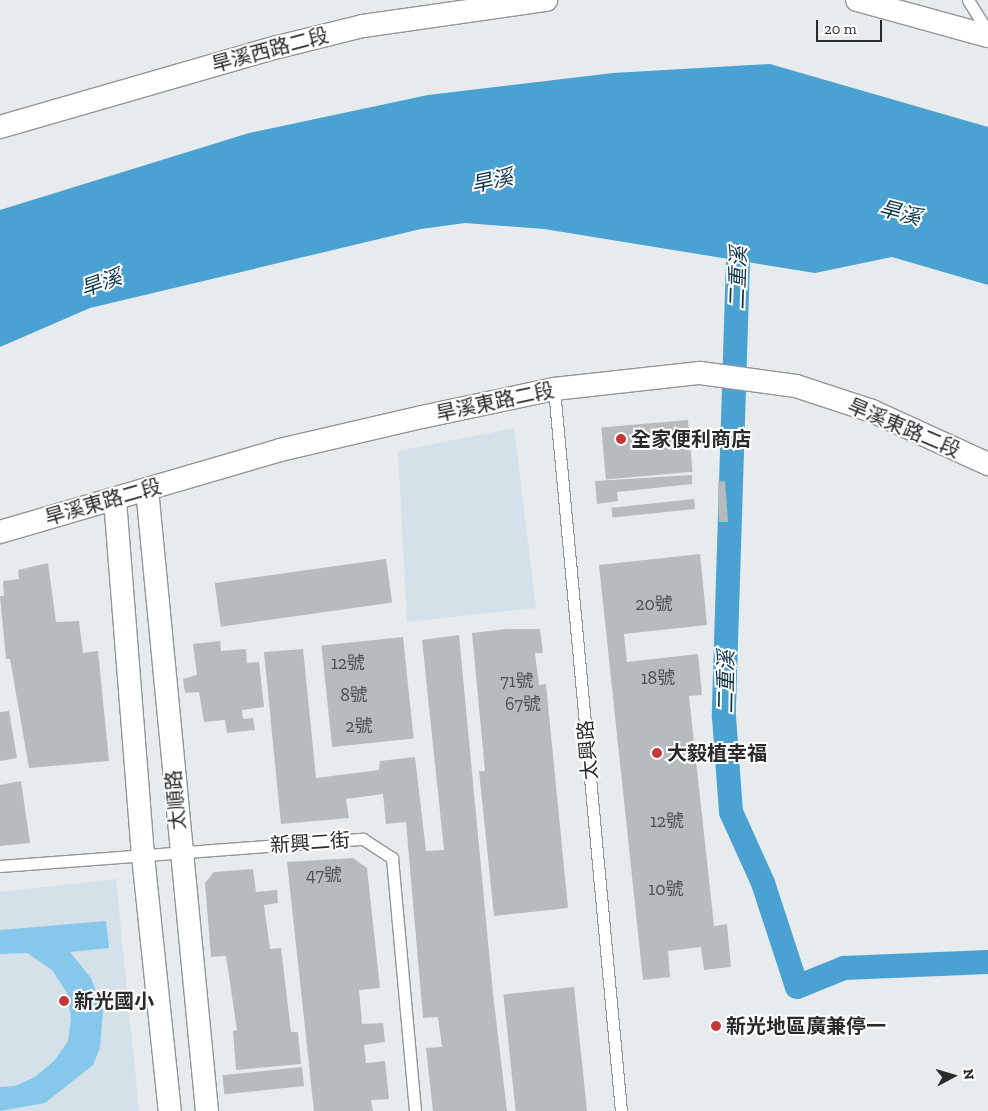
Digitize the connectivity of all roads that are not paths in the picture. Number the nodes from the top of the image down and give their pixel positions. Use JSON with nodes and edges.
{"nodes":[{"id":1,"x":546,"y":0,"type":"edge"},
{"id":2,"x":857,"y":0,"type":"edge"},
{"id":3,"x":968,"y":0,"type":"edge"},
{"id":4,"x":988,"y":32,"type":"edge"},
{"id":5,"x":988,"y":36,"type":"edge"},
{"id":6,"x":0,"y":127,"type":"edge"},
{"id":7,"x":554,"y":388,"type":"junction"},
{"id":8,"x":988,"y":464,"type":"edge"},
{"id":9,"x":147,"y":489,"type":"junction"},
{"id":10,"x":115,"y":500,"type":"junction"},
{"id":11,"x":0,"y":532,"type":"edge"},
{"id":12,"x":181,"y":853,"type":"junction"},
{"id":13,"x":143,"y":856,"type":"junction"},
{"id":14,"x":0,"y":866,"type":"edge"},
{"id":15,"x":170,"y":1111,"type":"edge"},
{"id":16,"x":207,"y":1111,"type":"edge"},
{"id":17,"x":415,"y":1111,"type":"edge"},
{"id":18,"x":621,"y":1111,"type":"edge"}],
"edges":[{"from":1,"to":6,"type":"street","name":"旱溪西路二段"},
{"from":2,"to":5,"type":"street"},
{"from":3,"to":4,"type":"lane"},
{"from":7,"to":8,"type":"street","name":"旱溪東路二段"},
{"from":7,"to":9,"type":"street","name":"旱溪東路二段"},
{"from":7,"to":18,"type":"lane","name":"太興路"},
{"from":9,"to":10,"type":"street","name":"旱溪東路二段"},
{"from":9,"to":12,"type":"street","name":"太順路"},
{"from":10,"to":11,"type":"street","name":"旱溪東路二段"},
{"from":10,"to":13,"type":"street","name":"太順路"},
{"from":12,"to":13,"type":"lane","name":"新興二街"},
{"from":12,"to":16,"type":"street","name":"太順路"},
{"from":12,"to":17,"type":"lane","name":"新興二街"},
{"from":13,"to":14,"type":"lane","name":"新興二街"},
{"from":13,"to":15,"type":"street","name":"太順路"}]}
